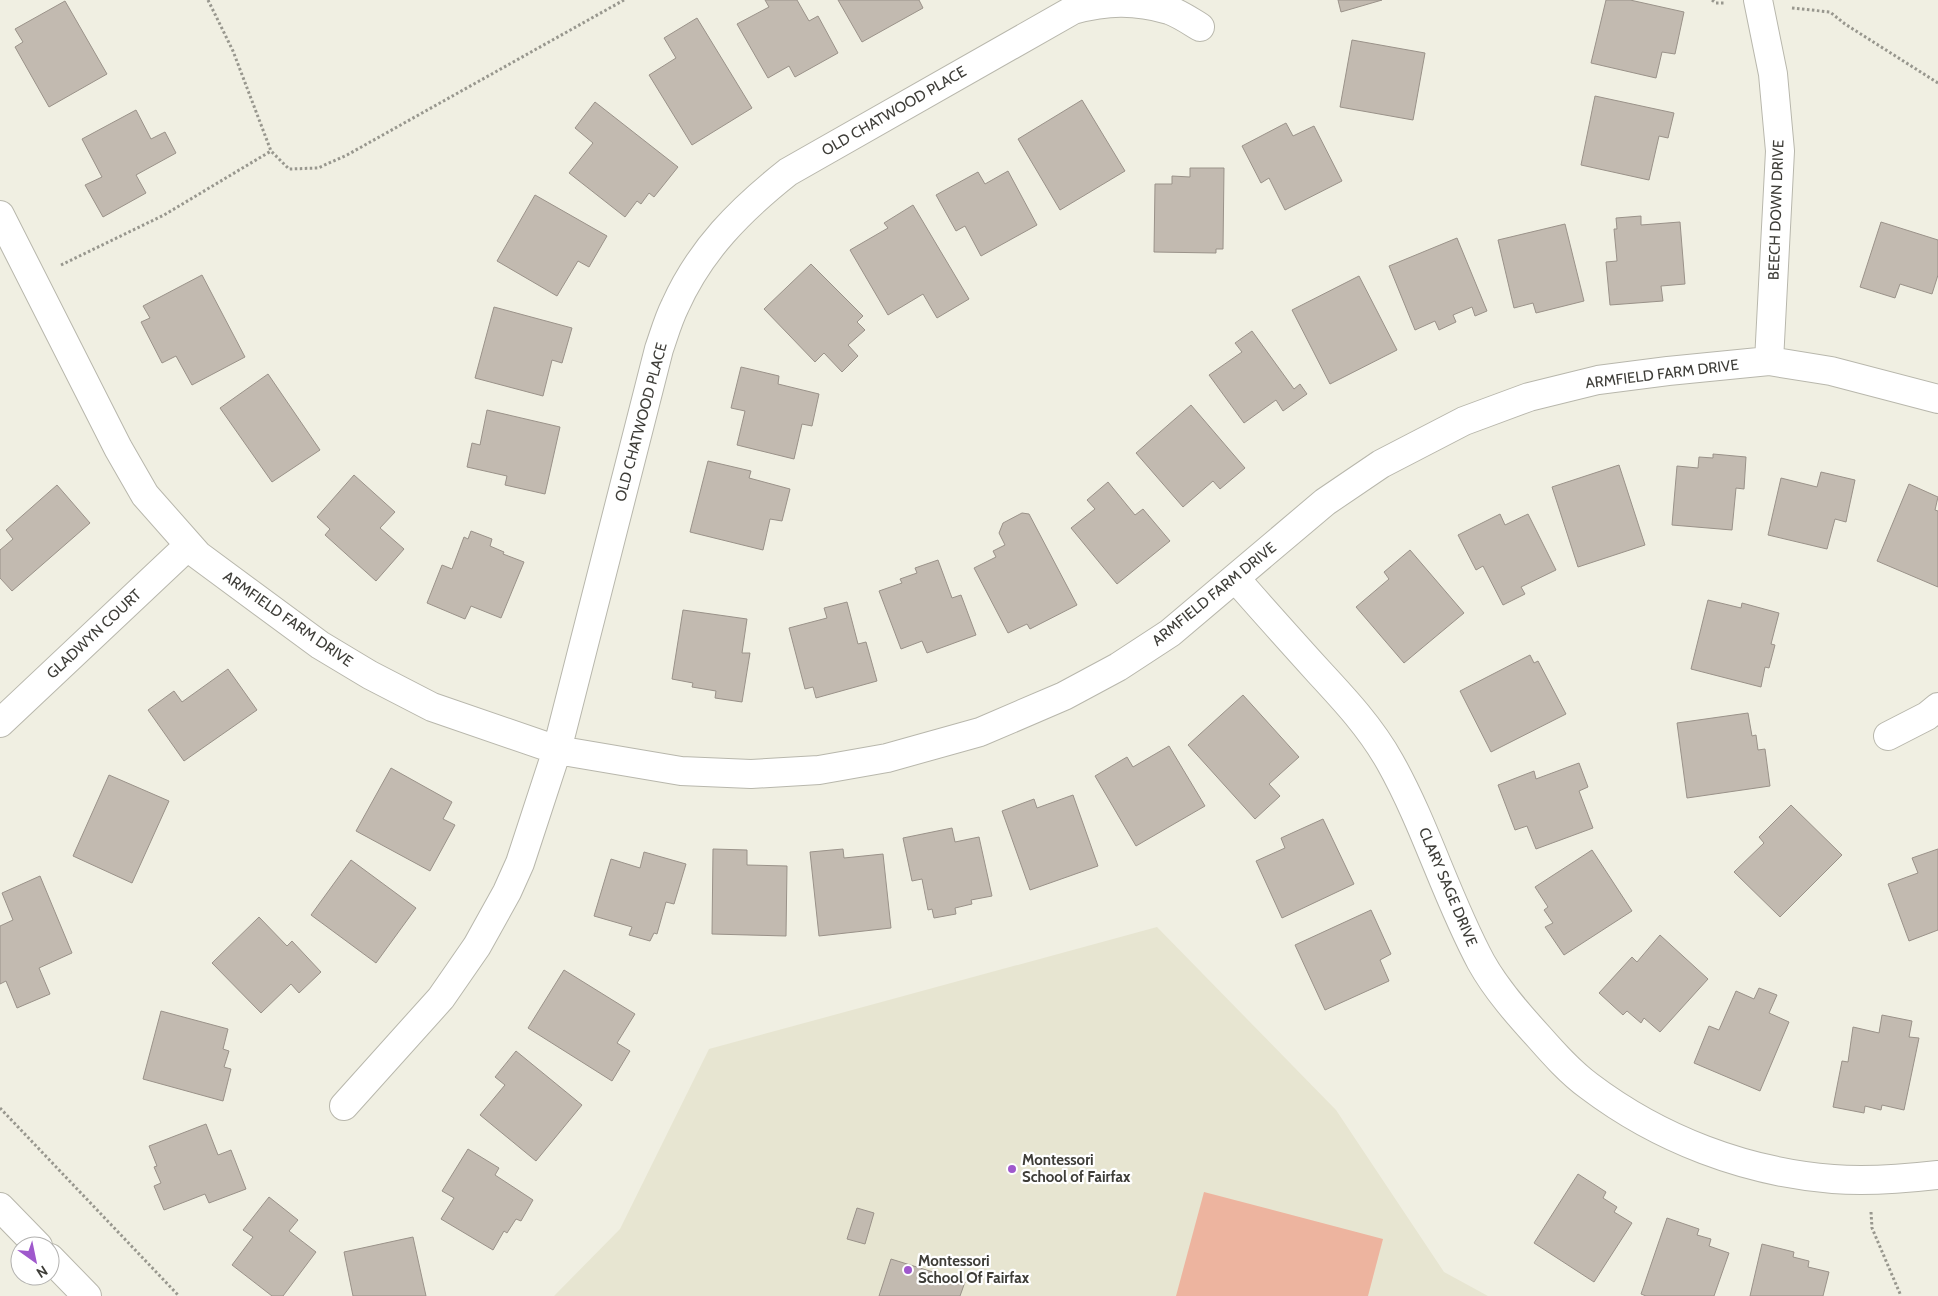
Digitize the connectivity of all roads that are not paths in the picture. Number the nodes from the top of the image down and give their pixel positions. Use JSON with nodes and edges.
{"nodes":[{"id":1,"x":1759,"y":3,"type":"edge"},
{"id":2,"x":1200,"y":27,"type":"dead end"},
{"id":3,"x":0,"y":215,"type":"edge"},
{"id":4,"x":1770,"y":361,"type":"junction"},
{"id":5,"x":1938,"y":399,"type":"edge"},
{"id":6,"x":188,"y":546,"type":"junction"},
{"id":7,"x":1236,"y":579,"type":"junction"},
{"id":8,"x":1938,"y":707,"type":"edge"},
{"id":9,"x":0,"y":723,"type":"edge"},
{"id":10,"x":1888,"y":736,"type":"dead end"},
{"id":11,"x":557,"y":750,"type":"junction"},
{"id":12,"x":344,"y":1106,"type":"dead end"},
{"id":13,"x":1938,"y":1175,"type":"edge"},
{"id":14,"x":0,"y":1207,"type":"edge"},
{"id":15,"x":28,"y":1236,"type":"edge"},
{"id":16,"x":60,"y":1268,"type":"edge"},
{"id":17,"x":87,"y":1296,"type":"edge"}],
"edges":[{"from":1,"to":4,"type":"street","name":"BEECH DOWN DRIVE"},
{"from":2,"to":11,"type":"street","name":"OLD CHATWOOD PLACE"},
{"from":3,"to":6,"type":"street","name":"ARMFIELD FARM DRIVE"},
{"from":4,"to":5,"type":"street","name":"ARMFIELD FARM DRIVE"},
{"from":4,"to":7,"type":"street","name":"ARMFIELD FARM DRIVE"},
{"from":6,"to":9,"type":"street","name":"GLADWYN COURT"},
{"from":6,"to":11,"type":"street","name":"ARMFIELD FARM DRIVE"},
{"from":7,"to":11,"type":"street","name":"ARMFIELD FARM DRIVE"},
{"from":7,"to":13,"type":"street","name":"CLARY SAGE DRIVE"},
{"from":8,"to":10,"type":"street"},
{"from":11,"to":12,"type":"street","name":"OLD CHATWOOD PLACE"},
{"from":14,"to":15,"type":"street"},
{"from":16,"to":17,"type":"street"}]}
